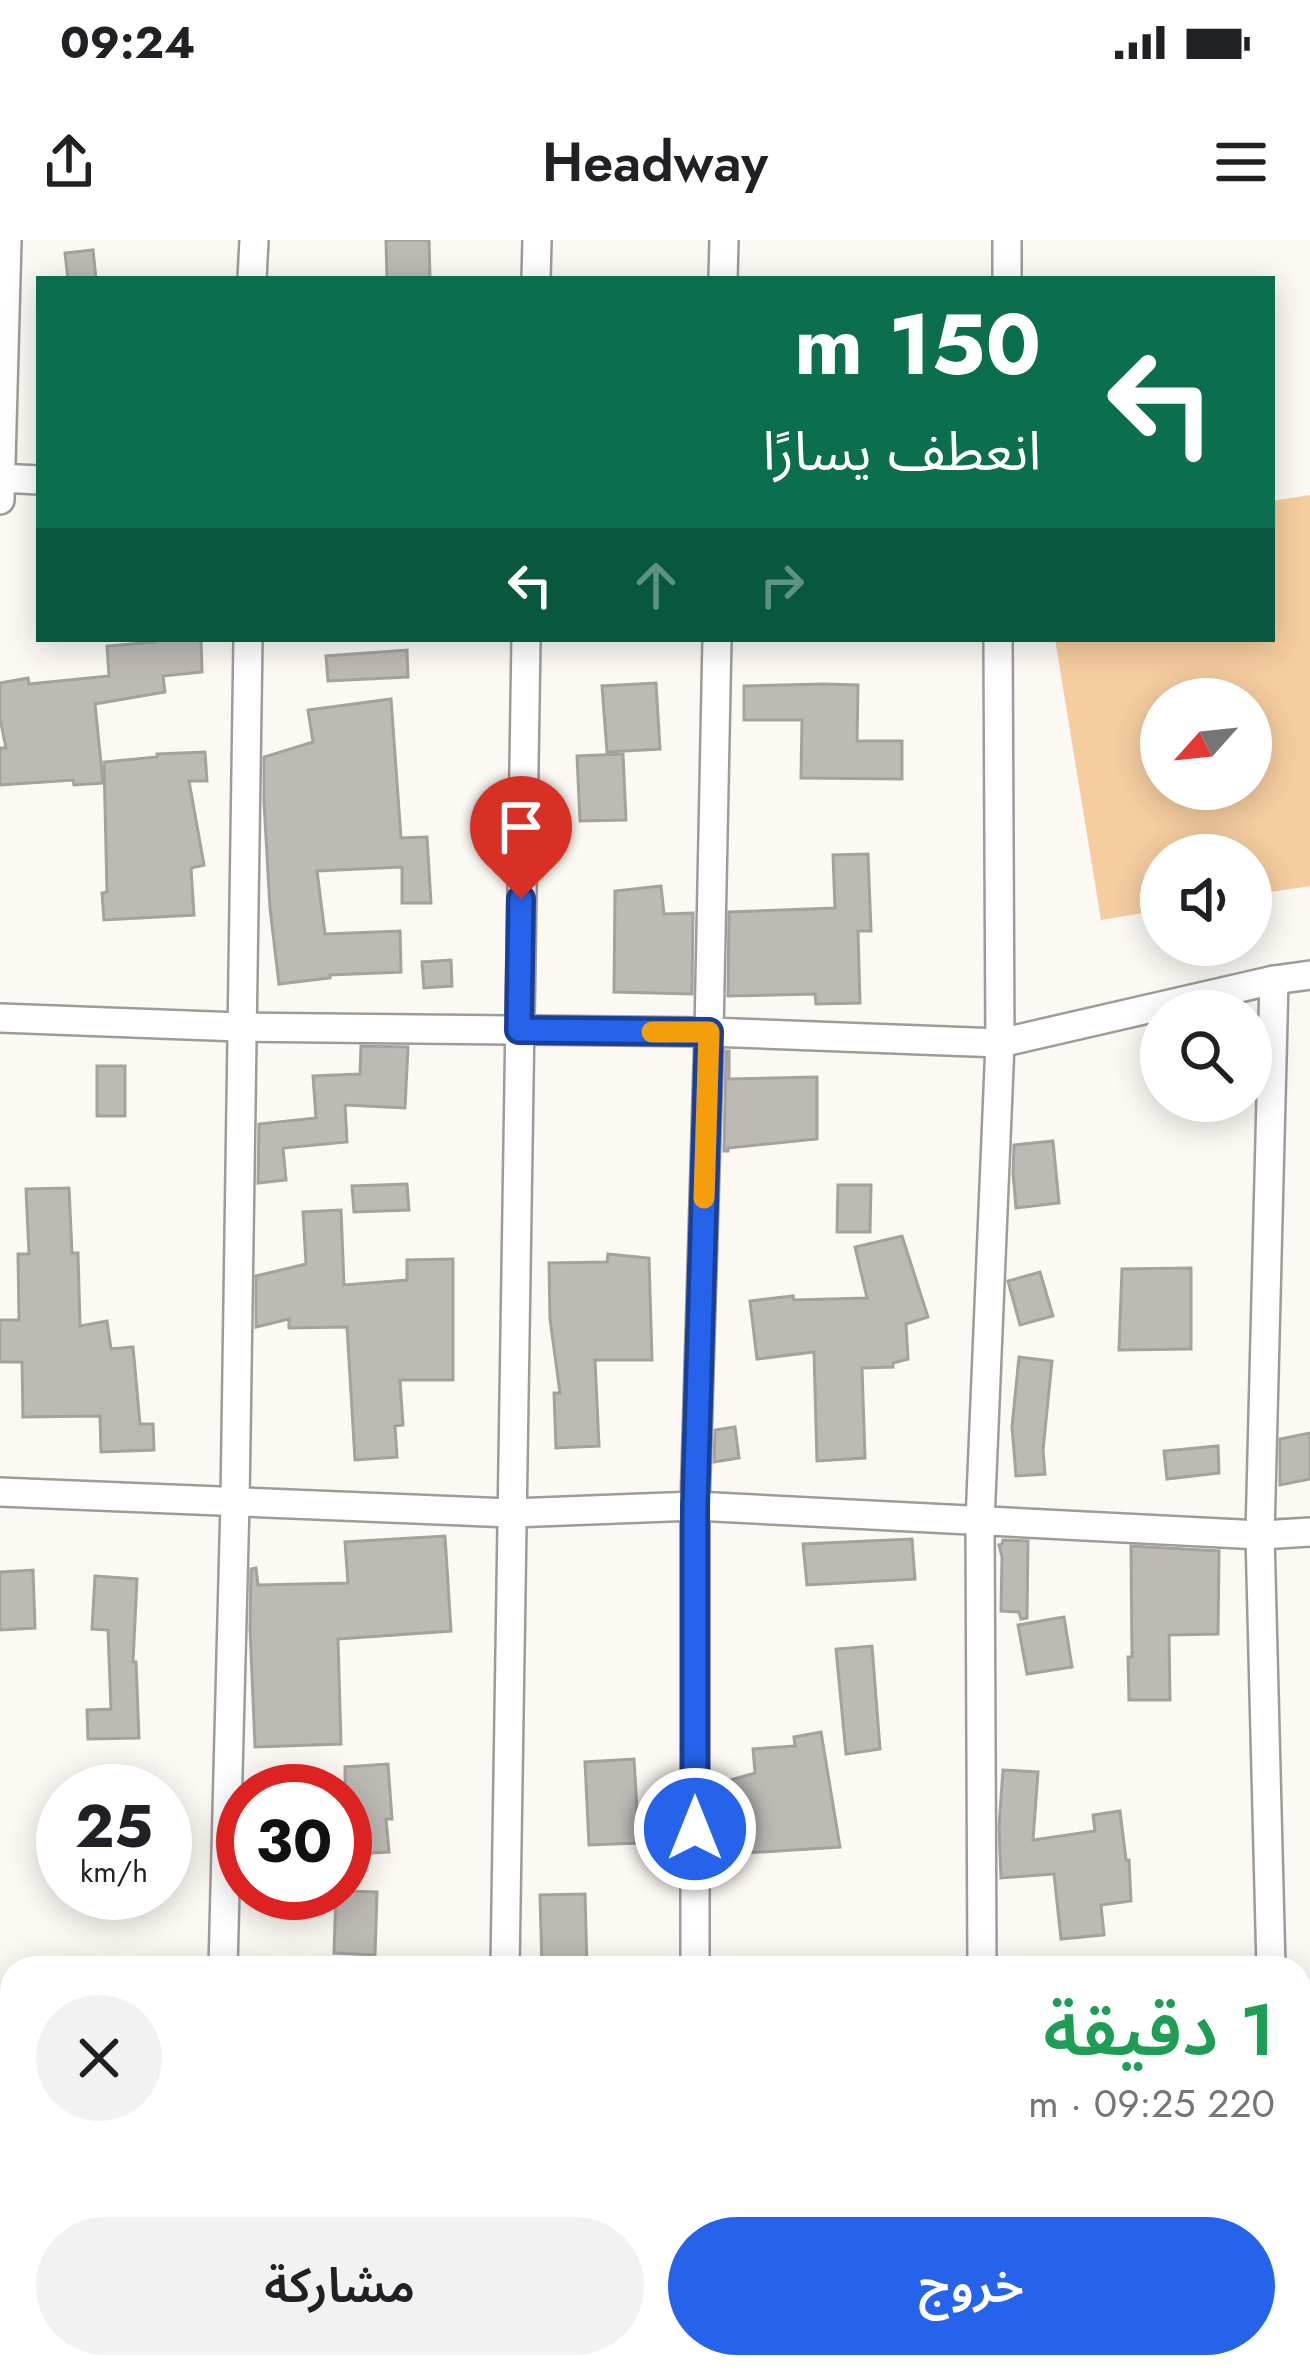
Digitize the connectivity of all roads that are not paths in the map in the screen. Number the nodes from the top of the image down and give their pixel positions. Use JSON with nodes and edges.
{"nodes":[{"id":1,"x":7,"y":240,"type":"edge"},
{"id":2,"x":254,"y":240,"type":"edge"},
{"id":3,"x":537,"y":240,"type":"edge"},
{"id":4,"x":724,"y":240,"type":"edge"},
{"id":5,"x":1007,"y":240,"type":"edge"},
{"id":6,"x":252,"y":276,"type":"edge"},
{"id":7,"x":536,"y":276,"type":"edge"},
{"id":8,"x":723,"y":276,"type":"edge"},
{"id":9,"x":1007,"y":276,"type":"edge"},
{"id":10,"x":1,"y":478,"type":"edge"},
{"id":11,"x":36,"y":480,"type":"edge"},
{"id":12,"x":0,"y":500,"type":"edge"},
{"id":13,"x":248,"y":642,"type":"edge"},
{"id":14,"x":526,"y":642,"type":"edge"},
{"id":15,"x":717,"y":642,"type":"edge"},
{"id":16,"x":998,"y":642,"type":"edge"},
{"id":17,"x":1310,"y":975,"type":"edge"},
{"id":18,"x":1274,"y":980,"type":"junction"},
{"id":19,"x":0,"y":1018,"type":"edge"},
{"id":20,"x":240,"y":1027,"type":"junction"},
{"id":21,"x":519,"y":1030,"type":"junction"},
{"id":22,"x":709,"y":1032,"type":"junction"},
{"id":23,"x":1000,"y":1043,"type":"junction"},
{"id":24,"x":0,"y":1492,"type":"edge"},
{"id":25,"x":235,"y":1502,"type":"junction"},
{"id":26,"x":695,"y":1506,"type":"junction"},
{"id":27,"x":512,"y":1513,"type":"junction"},
{"id":28,"x":980,"y":1522,"type":"junction"},
{"id":29,"x":1310,"y":1532,"type":"edge"},
{"id":30,"x":1260,"y":1534,"type":"junction"},
{"id":31,"x":223,"y":1956,"type":"edge"},
{"id":32,"x":506,"y":1956,"type":"edge"},
{"id":33,"x":695,"y":1956,"type":"edge"},
{"id":34,"x":982,"y":1956,"type":"edge"},
{"id":35,"x":1271,"y":1956,"type":"edge"}],
"edges":[{"from":1,"to":10,"type":"street"},
{"from":2,"to":6,"type":"street"},
{"from":3,"to":7,"type":"street"},
{"from":4,"to":8,"type":"street"},
{"from":5,"to":9,"type":"street"},
{"from":10,"to":11,"type":"street"},
{"from":10,"to":12,"type":"street"},
{"from":13,"to":20,"type":"street"},
{"from":14,"to":21,"type":"street"},
{"from":15,"to":22,"type":"street"},
{"from":16,"to":23,"type":"street"},
{"from":17,"to":18,"type":"street"},
{"from":18,"to":23,"type":"street"},
{"from":18,"to":30,"type":"street"},
{"from":19,"to":20,"type":"street"},
{"from":20,"to":21,"type":"street"},
{"from":20,"to":25,"type":"street"},
{"from":21,"to":22,"type":"street"},
{"from":21,"to":27,"type":"street"},
{"from":22,"to":23,"type":"street"},
{"from":22,"to":26,"type":"street"},
{"from":23,"to":28,"type":"street"},
{"from":24,"to":25,"type":"street"},
{"from":25,"to":27,"type":"street"},
{"from":25,"to":31,"type":"street"},
{"from":26,"to":27,"type":"street"},
{"from":26,"to":28,"type":"street"},
{"from":26,"to":33,"type":"street"},
{"from":27,"to":32,"type":"street"},
{"from":28,"to":30,"type":"street"},
{"from":28,"to":34,"type":"street"},
{"from":29,"to":30,"type":"street"},
{"from":30,"to":35,"type":"street"}]}
